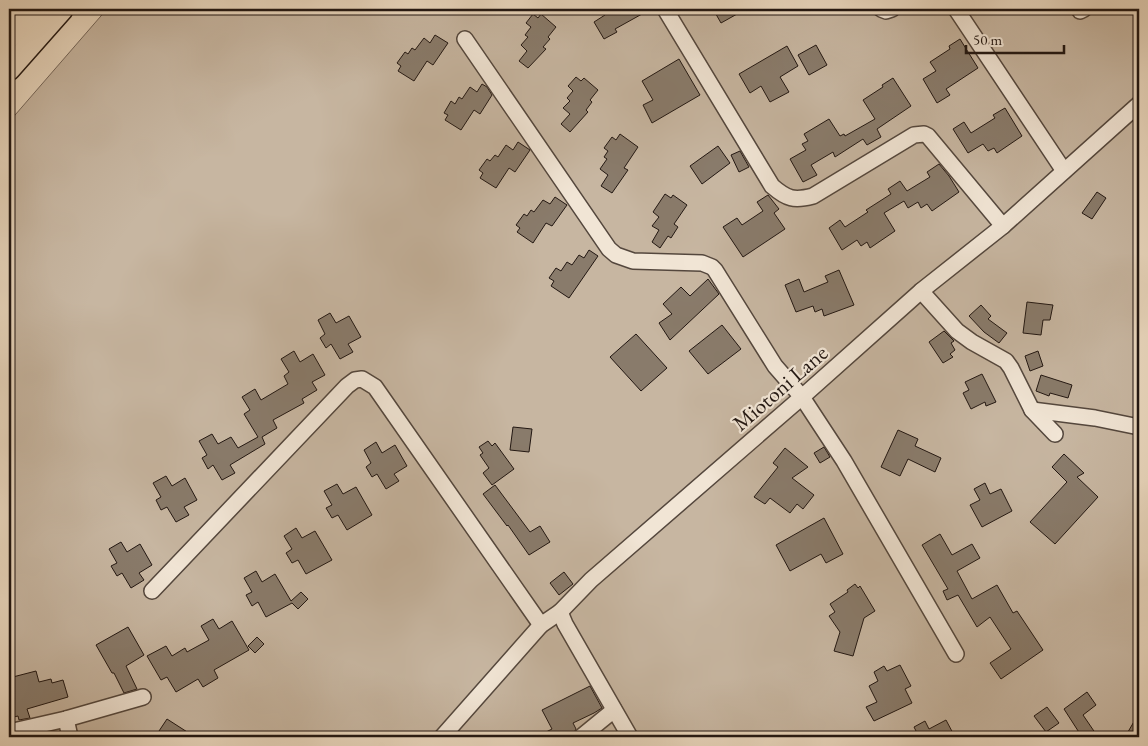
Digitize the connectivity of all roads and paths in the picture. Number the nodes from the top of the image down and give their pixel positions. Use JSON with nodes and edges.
{"nodes":[{"id":1,"x":34,"y":9,"type":"edge"},
{"id":2,"x":62,"y":9,"type":"edge"},
{"id":3,"x":665,"y":9,"type":"edge"},
{"id":4,"x":881,"y":9,"type":"edge"},
{"id":5,"x":892,"y":9,"type":"edge"},
{"id":6,"x":956,"y":9,"type":"edge"},
{"id":7,"x":9,"y":37,"type":"edge"},
{"id":8,"x":465,"y":39,"type":"dead end"},
{"id":9,"x":9,"y":69,"type":"edge"},
{"id":10,"x":1139,"y":104,"type":"edge"},
{"id":11,"x":1064,"y":171,"type":"junction"},
{"id":12,"x":1002,"y":226,"type":"junction"},
{"id":13,"x":921,"y":291,"type":"junction"},
{"id":14,"x":802,"y":397,"type":"junction"},
{"id":15,"x":1032,"y":410,"type":"junction"},
{"id":16,"x":1139,"y":427,"type":"edge"},
{"id":17,"x":1055,"y":434,"type":"dead end"},
{"id":18,"x":152,"y":591,"type":"dead end"},
{"id":19,"x":560,"y":612,"type":"junction"},
{"id":20,"x":542,"y":625,"type":"junction"},
{"id":21,"x":956,"y":654,"type":"dead end"},
{"id":22,"x":143,"y":697,"type":"dead end"},
{"id":23,"x":614,"y":710,"type":"junction"},
{"id":24,"x":66,"y":720,"type":"junction"},
{"id":25,"x":9,"y":732,"type":"edge"},
{"id":26,"x":70,"y":737,"type":"edge"},
{"id":27,"x":442,"y":737,"type":"edge"},
{"id":28,"x":581,"y":737,"type":"edge"},
{"id":29,"x":630,"y":737,"type":"edge"}],
"edges":[{"from":1,"to":7,"type":"highway"},
{"from":2,"to":9,"type":"highway"},
{"from":3,"to":12,"type":"street"},
{"from":4,"to":5,"type":"street"},
{"from":6,"to":11,"type":"street"},
{"from":8,"to":14,"type":"street"},
{"from":10,"to":11,"type":"street","name":"Miotoni Lane"},
{"from":11,"to":12,"type":"street","name":"Miotoni Lane"},
{"from":12,"to":13,"type":"street","name":"Miotoni Lane"},
{"from":13,"to":14,"type":"street","name":"Miotoni Lane"},
{"from":13,"to":15,"type":"street"},
{"from":14,"to":19,"type":"street","name":"Miotoni Lane"},
{"from":14,"to":21,"type":"street"},
{"from":15,"to":16,"type":"street"},
{"from":15,"to":17,"type":"street"},
{"from":18,"to":20,"type":"street"},
{"from":19,"to":20,"type":"street","name":"Miotoni Lane"},
{"from":19,"to":23,"type":"street"},
{"from":20,"to":27,"type":"street","name":"Miotoni Lane"},
{"from":22,"to":24,"type":"street"},
{"from":23,"to":28,"type":"street"},
{"from":23,"to":29,"type":"street"},
{"from":24,"to":25,"type":"street"},
{"from":24,"to":26,"type":"street"}]}
